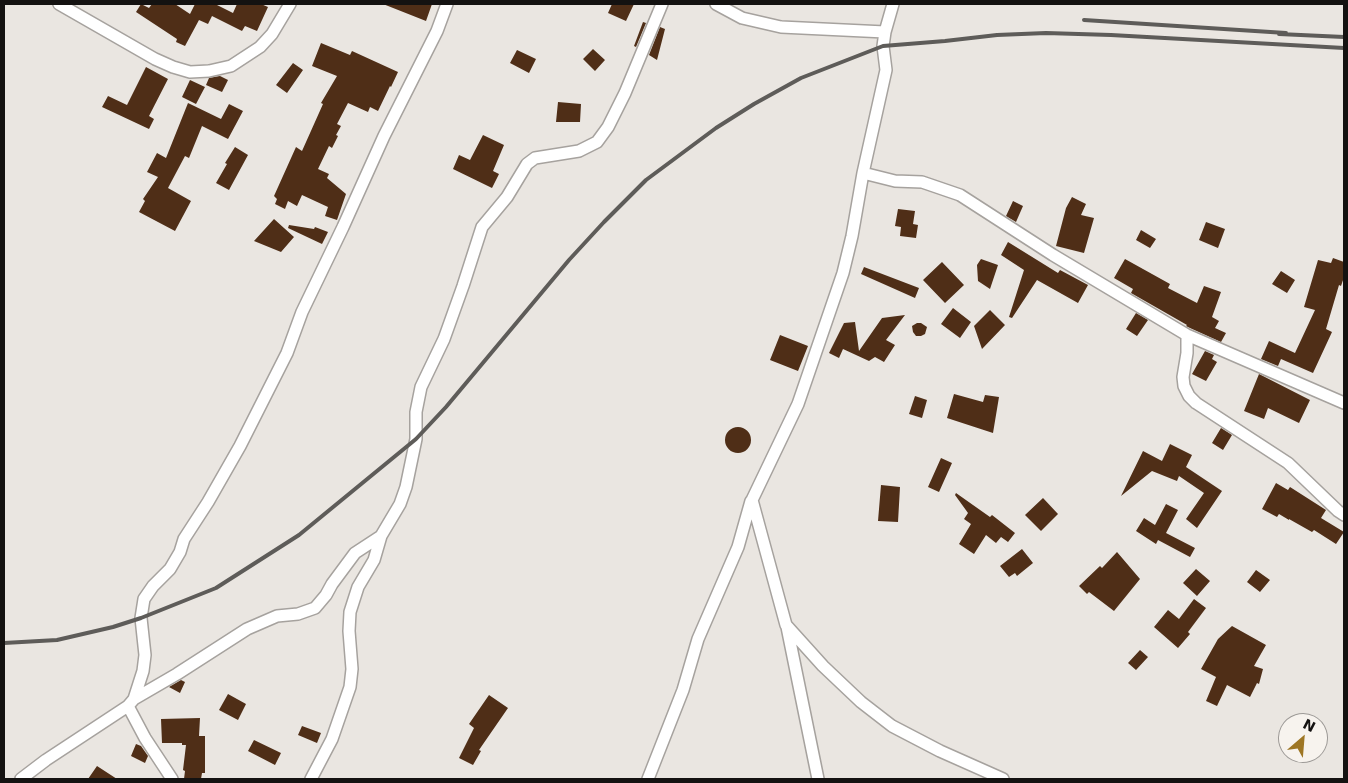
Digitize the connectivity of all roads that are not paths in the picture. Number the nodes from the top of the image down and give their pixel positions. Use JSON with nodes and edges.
{"nodes":[{"id":1,"x":58,"y":4,"type":"edge"},
{"id":2,"x":290,"y":4,"type":"edge"},
{"id":3,"x":447,"y":4,"type":"edge"},
{"id":4,"x":662,"y":4,"type":"edge"},
{"id":5,"x":716,"y":4,"type":"edge"},
{"id":6,"x":893,"y":4,"type":"edge"},
{"id":7,"x":885,"y":32,"type":"junction"},
{"id":8,"x":862,"y":173,"type":"junction"},
{"id":9,"x":1187,"y":335,"type":"junction"},
{"id":10,"x":1344,"y":403,"type":"edge"},
{"id":11,"x":752,"y":500,"type":"junction"},
{"id":12,"x":1344,"y":515,"type":"edge"},
{"id":13,"x":381,"y":536,"type":"junction"},
{"id":14,"x":786,"y":625,"type":"junction"},
{"id":15,"x":131,"y":703,"type":"junction"},
{"id":16,"x":996,"y":778,"type":"edge"},
{"id":17,"x":21,"y":779,"type":"edge"},
{"id":18,"x":172,"y":779,"type":"edge"},
{"id":19,"x":311,"y":779,"type":"edge"},
{"id":20,"x":648,"y":779,"type":"edge"},
{"id":21,"x":818,"y":779,"type":"edge"}],
"edges":[{"from":1,"to":2,"type":"street"},
{"from":3,"to":15,"type":"street"},
{"from":4,"to":13,"type":"street"},
{"from":5,"to":7,"type":"street"},
{"from":6,"to":7,"type":"street"},
{"from":7,"to":8,"type":"street"},
{"from":8,"to":9,"type":"street"},
{"from":8,"to":11,"type":"street"},
{"from":9,"to":10,"type":"street"},
{"from":9,"to":12,"type":"street"},
{"from":11,"to":14,"type":"street"},
{"from":11,"to":20,"type":"street"},
{"from":13,"to":15,"type":"street"},
{"from":13,"to":19,"type":"street"},
{"from":14,"to":16,"type":"street"},
{"from":14,"to":21,"type":"street"},
{"from":15,"to":17,"type":"street"},
{"from":15,"to":18,"type":"street"}]}
